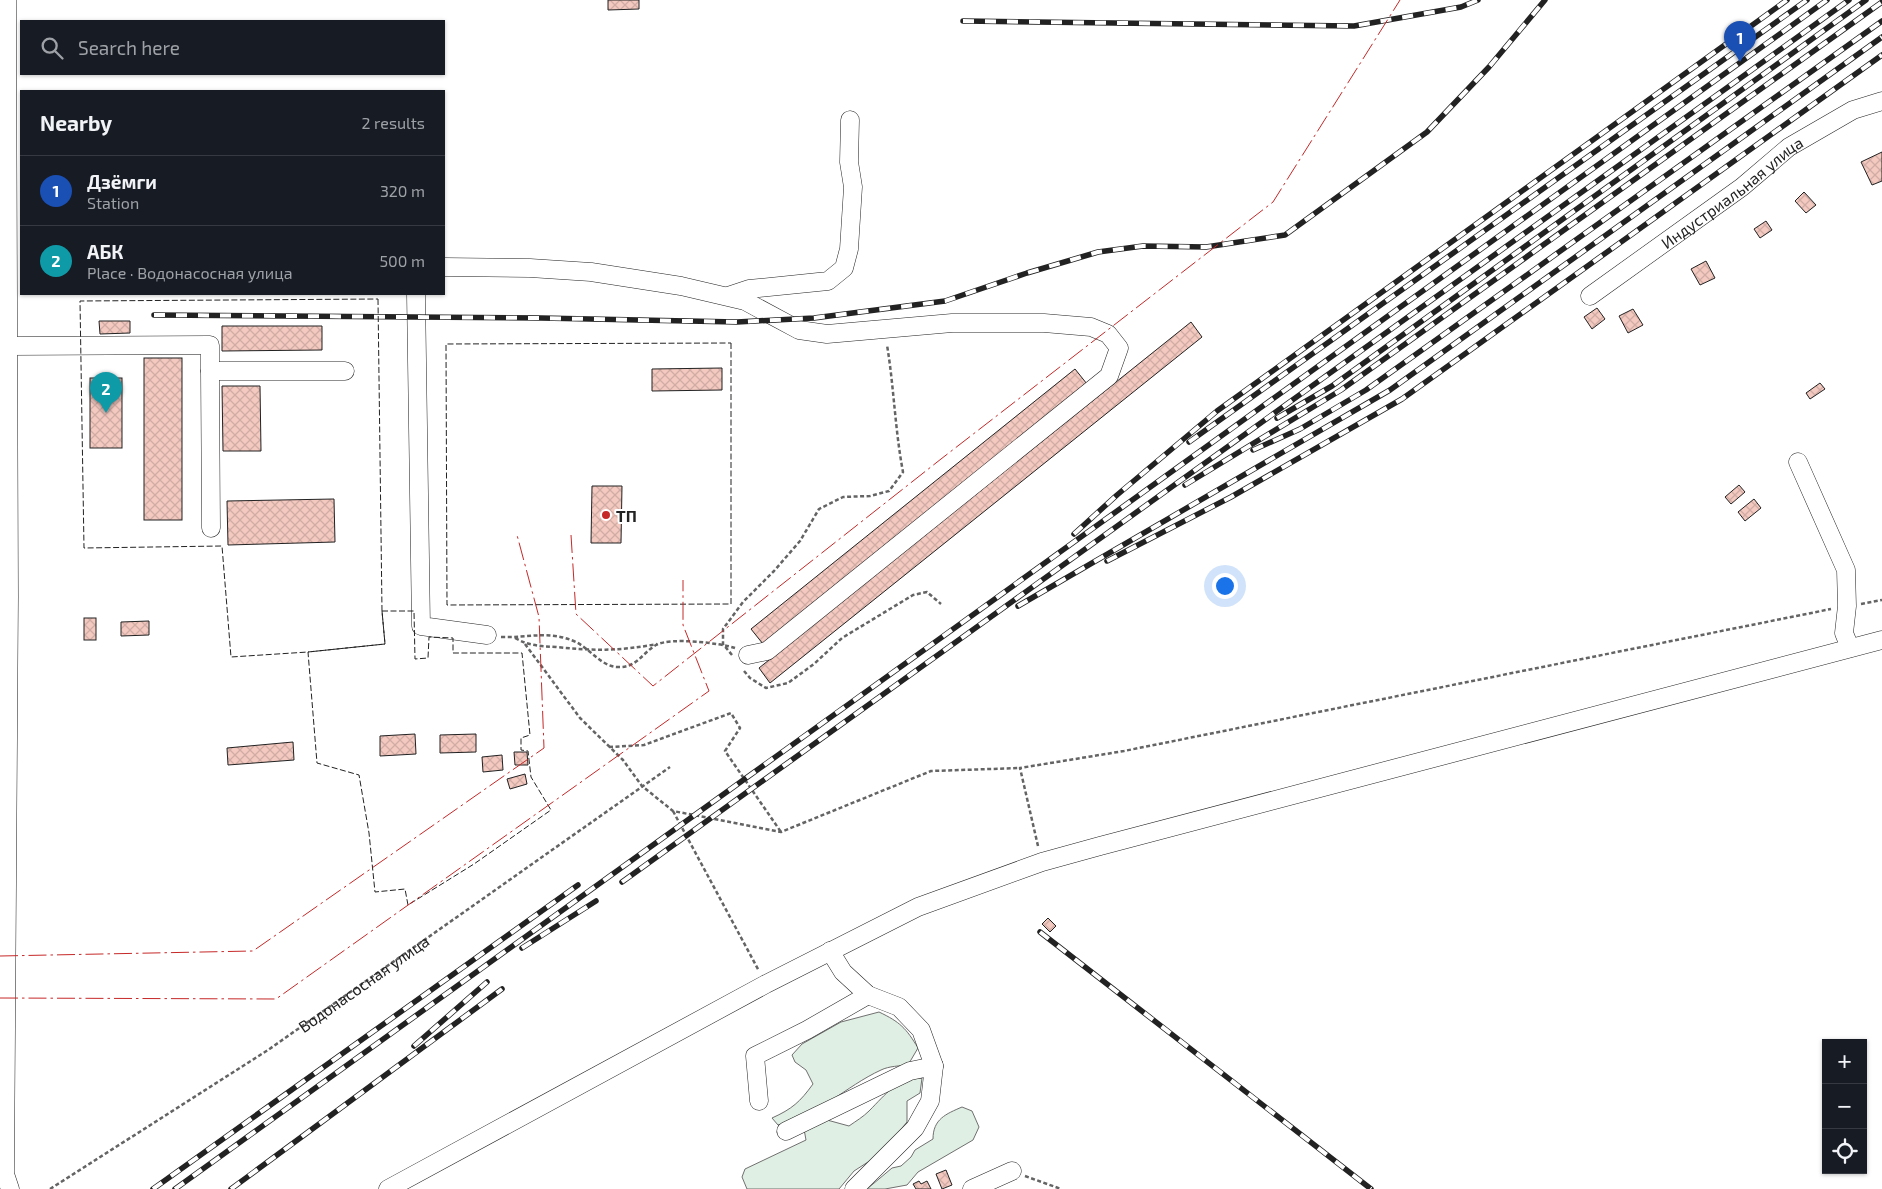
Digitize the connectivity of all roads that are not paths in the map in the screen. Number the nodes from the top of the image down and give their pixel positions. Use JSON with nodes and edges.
{"nodes":[{"id":1,"x":8,"y":0,"type":"edge"},
{"id":2,"x":4,"y":45,"type":"edge"},
{"id":3,"x":1882,"y":101,"type":"edge"},
{"id":4,"x":850,"y":120,"type":"dead end"},
{"id":5,"x":4,"y":166,"type":"edge"},
{"id":6,"x":15,"y":264,"type":"edge"},
{"id":7,"x":445,"y":267,"type":"edge"},
{"id":8,"x":416,"y":295,"type":"edge"},
{"id":9,"x":1590,"y":296,"type":"dead end"},
{"id":10,"x":727,"y":297,"type":"junction"},
{"id":11,"x":6,"y":335,"type":"edge"},
{"id":12,"x":210,"y":371,"type":"junction"},
{"id":13,"x":344,"y":371,"type":"dead end"},
{"id":14,"x":1798,"y":462,"type":"dead end"},
{"id":15,"x":211,"y":528,"type":"dead end"},
{"id":16,"x":4,"y":596,"type":"edge"},
{"id":17,"x":487,"y":635,"type":"road end"},
{"id":18,"x":1882,"y":640,"type":"edge"},
{"id":19,"x":1850,"y":648,"type":"junction"},
{"id":20,"x":740,"y":659,"type":"road end"},
{"id":21,"x":4,"y":822,"type":"edge"},
{"id":22,"x":3,"y":927,"type":"edge"},
{"id":23,"x":830,"y":951,"type":"junction"},
{"id":24,"x":868,"y":995,"type":"junction"},
{"id":25,"x":934,"y":1066,"type":"junction"},
{"id":26,"x":759,"y":1101,"type":"dead end"},
{"id":27,"x":786,"y":1130,"type":"dead end"},
{"id":28,"x":1012,"y":1171,"type":"road end"},
{"id":29,"x":8,"y":1181,"type":"edge"},
{"id":30,"x":388,"y":1189,"type":"edge"},
{"id":31,"x":854,"y":1189,"type":"edge"},
{"id":32,"x":972,"y":1189,"type":"edge"}],
"edges":[{"from":1,"to":2,"type":"street"},
{"from":2,"to":5,"type":"street"},
{"from":3,"to":9,"type":"street","name":"Индустриальная улица"},
{"from":4,"to":10,"type":"street"},
{"from":5,"to":6,"type":"street"},
{"from":6,"to":11,"type":"street"},
{"from":7,"to":10,"type":"street"},
{"from":8,"to":17,"type":"street"},
{"from":10,"to":20,"type":"street"},
{"from":11,"to":12,"type":"street"},
{"from":11,"to":16,"type":"street"},
{"from":12,"to":13,"type":"street"},
{"from":12,"to":15,"type":"street"},
{"from":14,"to":19,"type":"street"},
{"from":16,"to":21,"type":"street"},
{"from":18,"to":19,"type":"street"},
{"from":19,"to":23,"type":"street"},
{"from":21,"to":22,"type":"street"},
{"from":22,"to":29,"type":"street"},
{"from":23,"to":24,"type":"street"},
{"from":23,"to":30,"type":"street"},
{"from":24,"to":25,"type":"street"},
{"from":24,"to":26,"type":"street"},
{"from":25,"to":27,"type":"street"},
{"from":25,"to":31,"type":"street"},
{"from":28,"to":32,"type":"street"}]}
